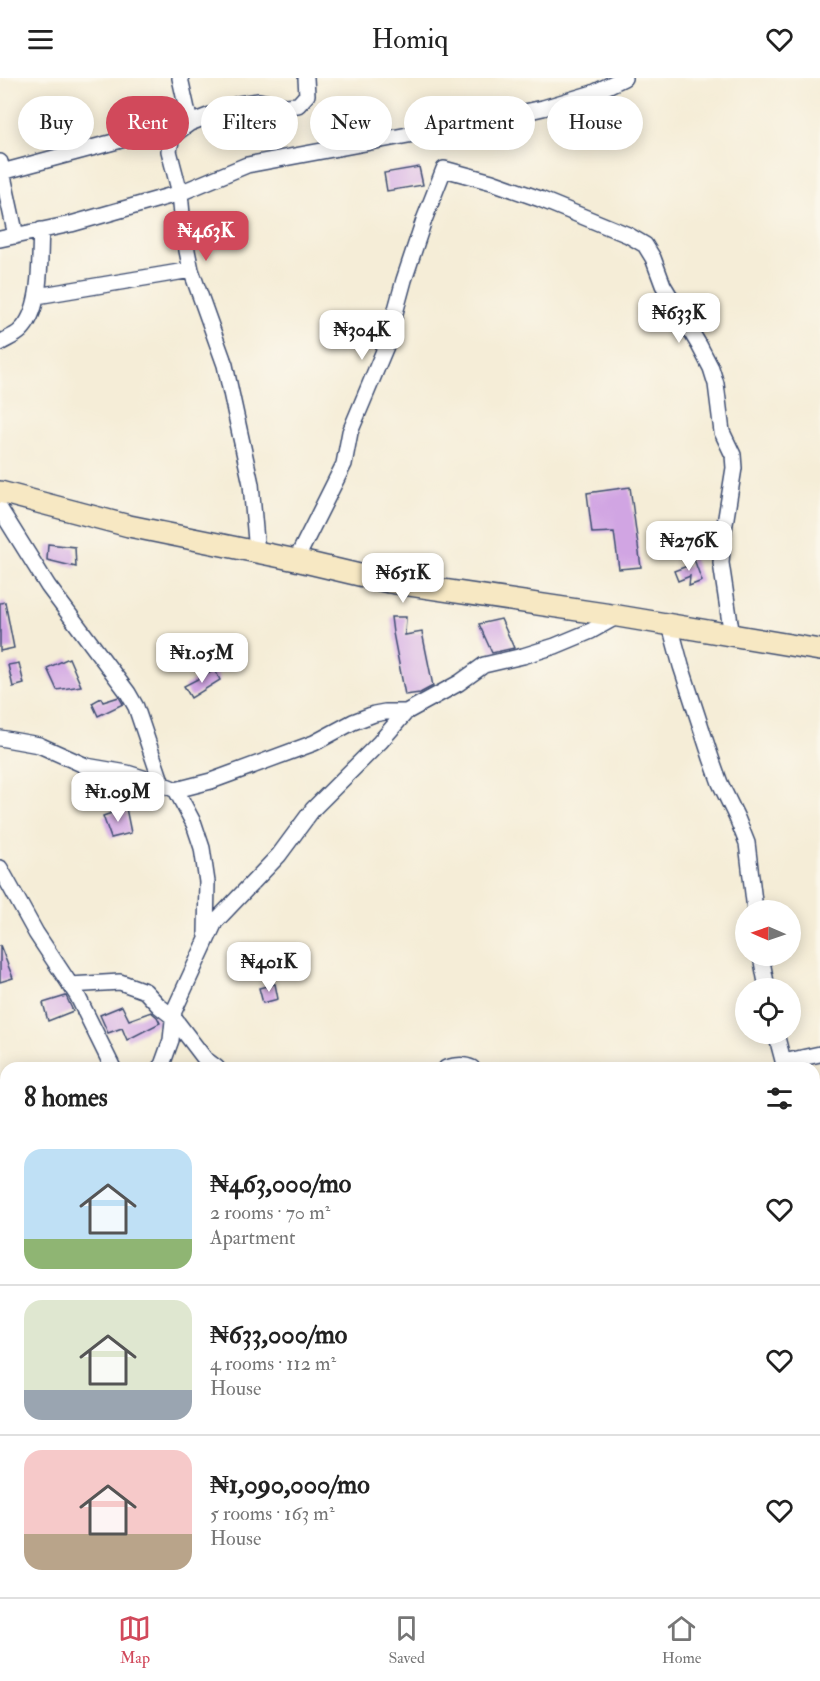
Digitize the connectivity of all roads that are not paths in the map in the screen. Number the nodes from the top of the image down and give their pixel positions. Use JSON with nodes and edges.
{"nodes":[{"id":1,"x":180,"y":78,"type":"edge"},
{"id":2,"x":306,"y":78,"type":"edge"},
{"id":3,"x":624,"y":78,"type":"edge"},
{"id":4,"x":190,"y":123,"type":"joint"},
{"id":5,"x":106,"y":142,"type":"edge"},
{"id":6,"x":170,"y":150,"type":"edge"},
{"id":7,"x":1,"y":167,"type":"edge"},
{"id":8,"x":180,"y":193,"type":"junction"},
{"id":9,"x":41,"y":230,"type":"junction"},
{"id":10,"x":16,"y":236,"type":"junction"},
{"id":11,"x":0,"y":239,"type":"edge"},
{"id":12,"x":191,"y":270,"type":"junction"},
{"id":13,"x":37,"y":296,"type":"junction"},
{"id":14,"x":0,"y":343,"type":"edge"},
{"id":15,"x":0,"y":492,"type":"edge"},
{"id":16,"x":0,"y":509,"type":"edge"},
{"id":17,"x":257,"y":552,"type":"junction"},
{"id":18,"x":296,"y":560,"type":"junction"},
{"id":19,"x":618,"y":616,"type":"junction"},
{"id":20,"x":670,"y":625,"type":"junction"},
{"id":21,"x":732,"y":636,"type":"junction"},
{"id":22,"x":820,"y":650,"type":"edge"},
{"id":23,"x":406,"y":712,"type":"junction"},
{"id":24,"x":0,"y":738,"type":"edge"},
{"id":25,"x":169,"y":787,"type":"junction"},
{"id":26,"x":0,"y":868,"type":"edge"},
{"id":27,"x":754,"y":900,"type":"edge"},
{"id":28,"x":206,"y":939,"type":"junction"},
{"id":29,"x":70,"y":985,"type":"junction"},
{"id":30,"x":173,"y":1017,"type":"junction"},
{"id":31,"x":779,"y":1044,"type":"edge"},
{"id":32,"x":820,"y":1054,"type":"edge"},
{"id":33,"x":110,"y":1062,"type":"edge"},
{"id":34,"x":163,"y":1062,"type":"edge"},
{"id":35,"x":209,"y":1062,"type":"edge"},
{"id":36,"x":783,"y":1062,"type":"edge"},
{"id":37,"x":794,"y":1062,"type":"edge"}],
"edges":[{"from":1,"to":4,"type":"street"},
{"from":2,"to":4,"type":"street"},
{"from":3,"to":8,"type":"street"},
{"from":5,"to":7,"type":"street"},
{"from":6,"to":8,"type":"street"},
{"from":7,"to":10,"type":"street"},
{"from":8,"to":9,"type":"street"},
{"from":8,"to":12,"type":"street"},
{"from":9,"to":10,"type":"street"},
{"from":9,"to":13,"type":"street"},
{"from":10,"to":11,"type":"street"},
{"from":12,"to":13,"type":"street"},
{"from":12,"to":17,"type":"street"},
{"from":13,"to":14,"type":"street"},
{"from":15,"to":17,"type":"street"},
{"from":16,"to":25,"type":"street"},
{"from":17,"to":18,"type":"street"},
{"from":18,"to":19,"type":"street"},
{"from":18,"to":21,"type":"street"},
{"from":19,"to":20,"type":"street"},
{"from":19,"to":23,"type":"street"},
{"from":20,"to":21,"type":"street"},
{"from":20,"to":27,"type":"street"},
{"from":21,"to":22,"type":"street"},
{"from":23,"to":25,"type":"street"},
{"from":23,"to":28,"type":"street"},
{"from":24,"to":25,"type":"street"},
{"from":25,"to":28,"type":"street"},
{"from":26,"to":29,"type":"street"},
{"from":28,"to":30,"type":"street"},
{"from":29,"to":30,"type":"street"},
{"from":29,"to":33,"type":"street"},
{"from":30,"to":34,"type":"street"},
{"from":30,"to":35,"type":"street"},
{"from":31,"to":36,"type":"street"},
{"from":32,"to":37,"type":"street"}]}
